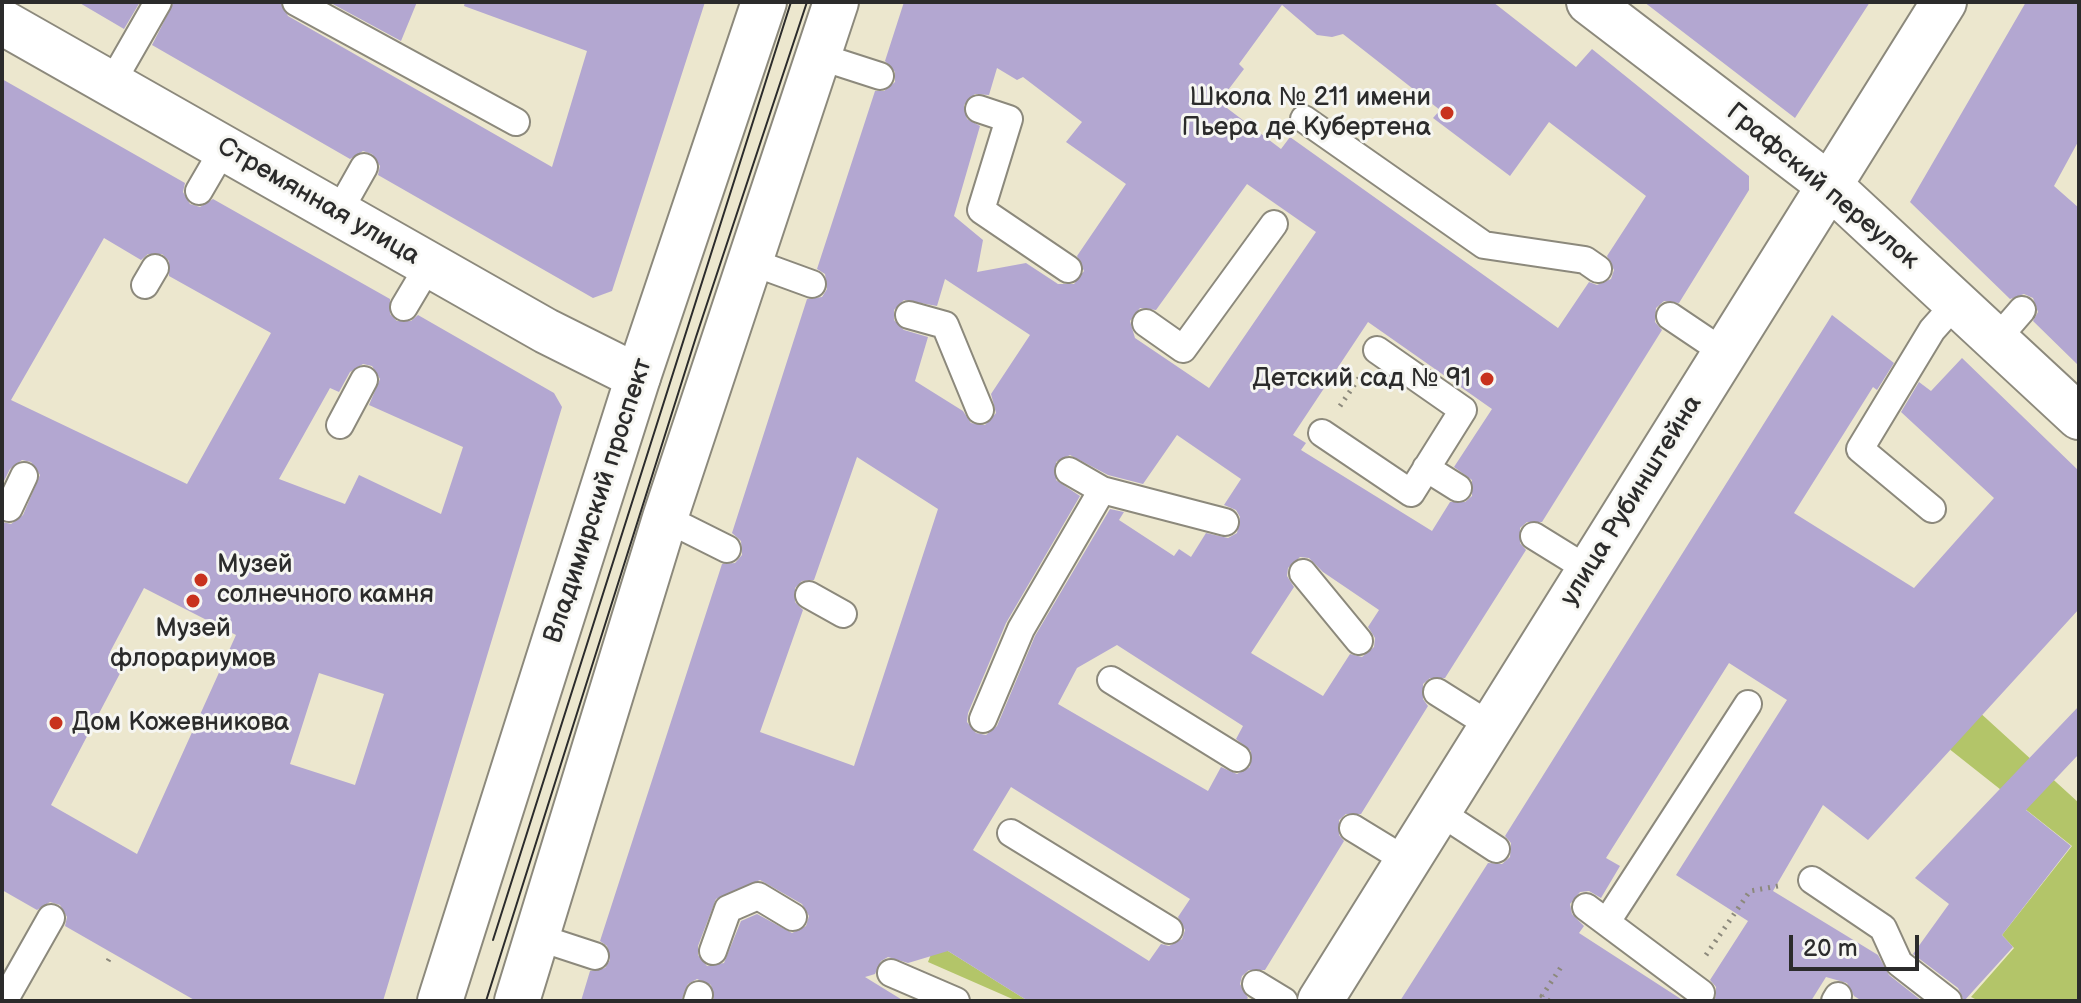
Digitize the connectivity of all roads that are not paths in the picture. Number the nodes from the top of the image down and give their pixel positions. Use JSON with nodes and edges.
{"nodes":[{"id":1,"x":158,"y":2,"type":"edge"},
{"id":2,"x":296,"y":2,"type":"edge"},
{"id":3,"x":836,"y":2,"type":"edge"},
{"id":4,"x":1589,"y":2,"type":"edge"},
{"id":5,"x":1944,"y":2,"type":"edge"},
{"id":6,"x":757,"y":4,"type":"edge"},
{"id":7,"x":5,"y":29,"type":"edge"},
{"id":8,"x":818,"y":56,"type":"junction"},
{"id":9,"x":880,"y":76,"type":"dead end"},
{"id":10,"x":111,"y":84,"type":"junction"},
{"id":11,"x":979,"y":109,"type":"dead end"},
{"id":12,"x":1304,"y":119,"type":"dead end"},
{"id":13,"x":516,"y":122,"type":"dead end"},
{"id":14,"x":224,"y":148,"type":"junction"},
{"id":15,"x":364,"y":167,"type":"dead end"},
{"id":16,"x":1830,"y":186,"type":"junction"},
{"id":17,"x":199,"y":191,"type":"dead end"},
{"id":18,"x":338,"y":213,"type":"junction"},
{"id":19,"x":1274,"y":224,"type":"dead end"},
{"id":20,"x":749,"y":261,"type":"junction"},
{"id":21,"x":429,"y":265,"type":"junction"},
{"id":22,"x":1068,"y":269,"type":"dead end"},
{"id":23,"x":1598,"y":269,"type":"dead end"},
{"id":24,"x":812,"y":284,"type":"dead end"},
{"id":25,"x":1956,"y":303,"type":"junction"},
{"id":26,"x":404,"y":307,"type":"dead end"},
{"id":27,"x":909,"y":315,"type":"dead end"},
{"id":28,"x":1670,"y":316,"type":"dead end"},
{"id":29,"x":1146,"y":323,"type":"dead end"},
{"id":30,"x":1377,"y":350,"type":"road end"},
{"id":31,"x":1725,"y":353,"type":"junction"},
{"id":32,"x":638,"y":377,"type":"junction"},
{"id":33,"x":364,"y":380,"type":"dead end"},
{"id":34,"x":980,"y":410,"type":"dead end"},
{"id":35,"x":2079,"y":417,"type":"edge"},
{"id":36,"x":340,"y":425,"type":"dead end"},
{"id":37,"x":1322,"y":433,"type":"road end"},
{"id":38,"x":1426,"y":468,"type":"junction"},
{"id":39,"x":1069,"y":471,"type":"dead end"},
{"id":40,"x":24,"y":476,"type":"dead end"},
{"id":41,"x":1458,"y":488,"type":"dead end"},
{"id":42,"x":1102,"y":490,"type":"junction"},
{"id":43,"x":9,"y":508,"type":"dead end"},
{"id":44,"x":1932,"y":509,"type":"dead end"},
{"id":45,"x":665,"y":518,"type":"junction"},
{"id":46,"x":1225,"y":522,"type":"dead end"},
{"id":47,"x":1534,"y":536,"type":"dead end"},
{"id":48,"x":727,"y":549,"type":"dead end"},
{"id":49,"x":1589,"y":570,"type":"junction"},
{"id":50,"x":1303,"y":573,"type":"dead end"},
{"id":51,"x":809,"y":595,"type":"dead end"},
{"id":52,"x":843,"y":614,"type":"dead end"},
{"id":53,"x":1359,"y":641,"type":"dead end"},
{"id":54,"x":1111,"y":680,"type":"dead end"},
{"id":55,"x":1437,"y":692,"type":"dead end"},
{"id":56,"x":1748,"y":704,"type":"dead end"},
{"id":57,"x":983,"y":719,"type":"dead end"},
{"id":58,"x":1491,"y":726,"type":"junction"},
{"id":59,"x":1237,"y":758,"type":"dead end"},
{"id":60,"x":1438,"y":811,"type":"junction"},
{"id":61,"x":1353,"y":828,"type":"dead end"},
{"id":62,"x":1011,"y":833,"type":"dead end"},
{"id":63,"x":1496,"y":849,"type":"dead end"},
{"id":64,"x":1407,"y":861,"type":"junction"},
{"id":65,"x":1812,"y":880,"type":"road end"},
{"id":66,"x":793,"y":917,"type":"dead end"},
{"id":67,"x":51,"y":918,"type":"dead end"},
{"id":68,"x":1169,"y":930,"type":"dead end"},
{"id":69,"x":537,"y":937,"type":"junction"},
{"id":70,"x":713,"y":951,"type":"dead end"},
{"id":71,"x":595,"y":956,"type":"dead end"},
{"id":72,"x":891,"y":973,"type":"dead end"},
{"id":73,"x":1256,"y":984,"type":"dead end"},
{"id":74,"x":1694,"y":988,"type":"road end"},
{"id":75,"x":4,"y":1001,"type":"edge"},
{"id":76,"x":440,"y":1001,"type":"edge"},
{"id":77,"x":517,"y":1001,"type":"edge"},
{"id":78,"x":956,"y":1001,"type":"edge"},
{"id":79,"x":1284,"y":1001,"type":"edge"},
{"id":80,"x":1320,"y":1001,"type":"edge"},
{"id":81,"x":1948,"y":1001,"type":"edge"}],
"edges":[{"from":1,"to":10,"type":"lane"},
{"from":2,"to":13,"type":"lane"},
{"from":3,"to":8,"type":"street"},
{"from":4,"to":16,"type":"street","name":"Графский переулок"},
{"from":5,"to":16,"type":"street","name":"улица Рубинштейна"},
{"from":6,"to":32,"type":"street","name":"Владимирский проспект"},
{"from":7,"to":10,"type":"street","name":"Стремянная улица"},
{"from":8,"to":9,"type":"lane"},
{"from":8,"to":20,"type":"street"},
{"from":10,"to":14,"type":"street","name":"Стремянная улица"},
{"from":11,"to":22,"type":"lane"},
{"from":12,"to":23,"type":"lane"},
{"from":14,"to":17,"type":"lane"},
{"from":14,"to":18,"type":"street","name":"Стремянная улица"},
{"from":15,"to":18,"type":"lane"},
{"from":16,"to":25,"type":"street","name":"Графский переулок"},
{"from":16,"to":31,"type":"street","name":"улица Рубинштейна"},
{"from":18,"to":21,"type":"street","name":"Стремянная улица"},
{"from":19,"to":29,"type":"lane"},
{"from":20,"to":24,"type":"lane"},
{"from":20,"to":45,"type":"street"},
{"from":21,"to":26,"type":"lane"},
{"from":21,"to":32,"type":"street","name":"Стремянная улица"},
{"from":25,"to":35,"type":"street","name":"Графский переулок"},
{"from":25,"to":44,"type":"lane"},
{"from":27,"to":34,"type":"lane"},
{"from":28,"to":31,"type":"lane"},
{"from":30,"to":38,"type":"lane"},
{"from":31,"to":49,"type":"street","name":"улица Рубинштейна"},
{"from":32,"to":76,"type":"street","name":"Владимирский проспект"},
{"from":33,"to":36,"type":"lane"},
{"from":37,"to":38,"type":"lane"},
{"from":38,"to":41,"type":"lane"},
{"from":39,"to":42,"type":"lane"},
{"from":40,"to":43,"type":"lane"},
{"from":42,"to":46,"type":"lane"},
{"from":42,"to":57,"type":"lane"},
{"from":45,"to":48,"type":"lane"},
{"from":45,"to":69,"type":"street"},
{"from":47,"to":49,"type":"lane"},
{"from":49,"to":58,"type":"street","name":"улица Рубинштейна"},
{"from":50,"to":53,"type":"lane"},
{"from":51,"to":52,"type":"lane"},
{"from":54,"to":59,"type":"lane"},
{"from":55,"to":58,"type":"lane"},
{"from":56,"to":74,"type":"lane"},
{"from":58,"to":60,"type":"street","name":"улица Рубинштейна"},
{"from":60,"to":63,"type":"lane"},
{"from":60,"to":64,"type":"street","name":"улица Рубинштейна"},
{"from":61,"to":64,"type":"lane"},
{"from":62,"to":68,"type":"lane"},
{"from":64,"to":80,"type":"street","name":"улица Рубинштейна"},
{"from":65,"to":81,"type":"lane"},
{"from":66,"to":70,"type":"lane"},
{"from":67,"to":75,"type":"lane"},
{"from":69,"to":71,"type":"lane"},
{"from":69,"to":77,"type":"street"},
{"from":72,"to":78,"type":"lane"},
{"from":73,"to":79,"type":"lane"}]}
